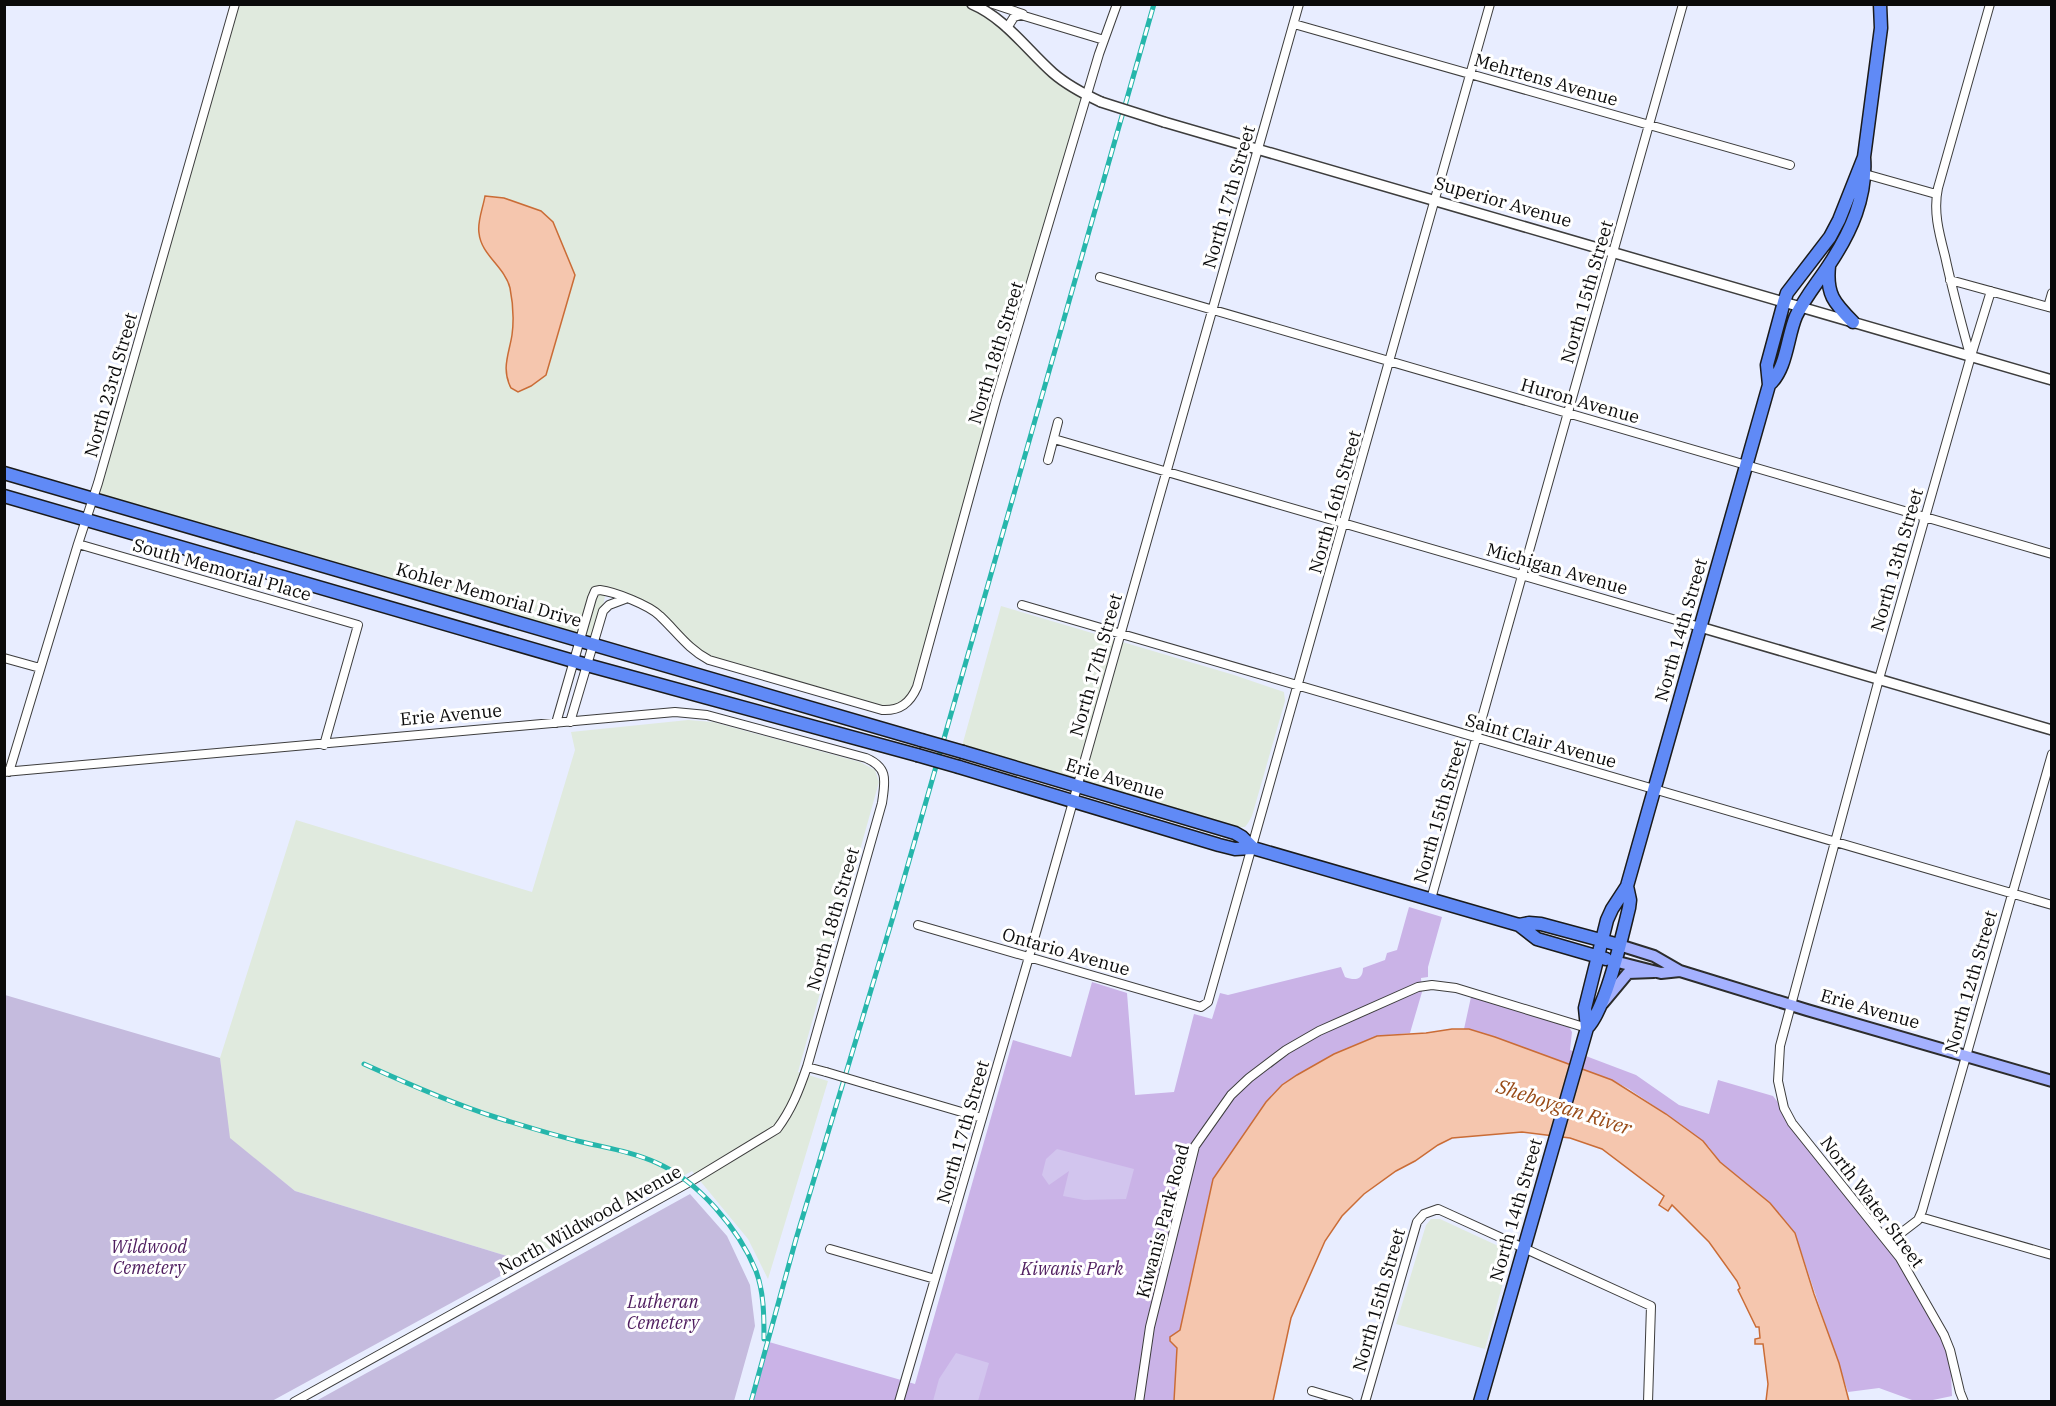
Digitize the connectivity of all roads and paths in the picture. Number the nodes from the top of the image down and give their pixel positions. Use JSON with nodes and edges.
{"nodes":[{"id":1,"x":235,"y":4,"type":"edge"},
{"id":2,"x":972,"y":4,"type":"edge"},
{"id":3,"x":993,"y":4,"type":"edge"},
{"id":4,"x":1117,"y":4,"type":"edge"},
{"id":5,"x":1299,"y":4,"type":"edge"},
{"id":6,"x":1490,"y":4,"type":"edge"},
{"id":7,"x":1683,"y":4,"type":"edge"},
{"id":8,"x":1880,"y":4,"type":"edge"},
{"id":9,"x":1990,"y":4,"type":"edge"},
{"id":10,"x":1038,"y":20,"type":"junction"},
{"id":11,"x":1294,"y":24,"type":"junction"},
{"id":12,"x":1007,"y":28,"type":"junction"},
{"id":13,"x":1104,"y":40,"type":"junction"},
{"id":14,"x":1469,"y":74,"type":"junction"},
{"id":15,"x":1087,"y":95,"type":"junction"},
{"id":16,"x":1650,"y":125,"type":"junction"},
{"id":17,"x":1259,"y":148,"type":"junction"},
{"id":18,"x":1864,"y":157,"type":"junction"},
{"id":19,"x":1790,"y":165,"type":"dead end"},
{"id":20,"x":1865,"y":174,"type":"junction"},
{"id":21,"x":1936,"y":194,"type":"junction"},
{"id":22,"x":1434,"y":199,"type":"junction"},
{"id":23,"x":1614,"y":252,"type":"junction"},
{"id":24,"x":1829,"y":265,"type":"junction"},
{"id":25,"x":1100,"y":277,"type":"dead end"},
{"id":26,"x":1950,"y":280,"type":"junction"},
{"id":27,"x":1991,"y":291,"type":"junction"},
{"id":28,"x":2052,"y":293,"type":"edge"},
{"id":29,"x":1784,"y":302,"type":"junction"},
{"id":30,"x":1801,"y":306,"type":"junction"},
{"id":31,"x":2050,"y":308,"type":"edge"},
{"id":32,"x":1212,"y":310,"type":"junction"},
{"id":33,"x":1853,"y":322,"type":"junction"},
{"id":34,"x":1971,"y":356,"type":"junction"},
{"id":35,"x":1390,"y":362,"type":"junction"},
{"id":36,"x":2052,"y":380,"type":"edge"},
{"id":37,"x":1769,"y":385,"type":"junction"},
{"id":38,"x":1568,"y":414,"type":"junction"},
{"id":39,"x":1058,"y":422,"type":"dead end"},
{"id":40,"x":1054,"y":439,"type":"junction"},
{"id":41,"x":1048,"y":460,"type":"dead end"},
{"id":42,"x":1746,"y":465,"type":"junction"},
{"id":43,"x":1167,"y":471,"type":"junction"},
{"id":44,"x":4,"y":473,"type":"edge"},
{"id":45,"x":4,"y":496,"type":"edge"},
{"id":46,"x":94,"y":499,"type":"junction"},
{"id":47,"x":1924,"y":517,"type":"junction"},
{"id":48,"x":86,"y":520,"type":"junction"},
{"id":49,"x":1344,"y":524,"type":"junction"},
{"id":50,"x":78,"y":544,"type":"junction"},
{"id":51,"x":2052,"y":554,"type":"edge"},
{"id":52,"x":1522,"y":576,"type":"junction"},
{"id":53,"x":625,"y":599,"type":"junction"},
{"id":54,"x":1022,"y":605,"type":"dead end"},
{"id":55,"x":1700,"y":627,"type":"junction"},
{"id":56,"x":1120,"y":633,"type":"junction"},
{"id":57,"x":579,"y":640,"type":"junction"},
{"id":58,"x":593,"y":645,"type":"junction"},
{"id":59,"x":4,"y":658,"type":"edge"},
{"id":60,"x":573,"y":661,"type":"junction"},
{"id":61,"x":587,"y":665,"type":"junction"},
{"id":62,"x":40,"y":668,"type":"junction"},
{"id":63,"x":1879,"y":679,"type":"junction"},
{"id":64,"x":1298,"y":686,"type":"junction"},
{"id":65,"x":570,"y":722,"type":"junction"},
{"id":66,"x":556,"y":723,"type":"junction"},
{"id":67,"x":2052,"y":730,"type":"edge"},
{"id":68,"x":1477,"y":738,"type":"junction"},
{"id":69,"x":324,"y":744,"type":"junction"},
{"id":70,"x":963,"y":752,"type":"joint"},
{"id":71,"x":2052,"y":754,"type":"edge"},
{"id":72,"x":7,"y":772,"type":"edge"},
{"id":73,"x":885,"y":779,"type":"joint"},
{"id":74,"x":1077,"y":786,"type":"junction"},
{"id":75,"x":1654,"y":790,"type":"junction"},
{"id":76,"x":1073,"y":801,"type":"junction"},
{"id":77,"x":1835,"y":843,"type":"junction"},
{"id":78,"x":1253,"y":848,"type":"junction"},
{"id":79,"x":1627,"y":886,"type":"junction"},
{"id":80,"x":2012,"y":894,"type":"junction"},
{"id":81,"x":1431,"y":899,"type":"junction"},
{"id":82,"x":2052,"y":905,"type":"edge"},
{"id":83,"x":918,"y":925,"type":"dead end"},
{"id":84,"x":1519,"y":925,"type":"junction"},
{"id":85,"x":1602,"y":940,"type":"junction"},
{"id":86,"x":1619,"y":945,"type":"junction"},
{"id":87,"x":1598,"y":956,"type":"junction"},
{"id":88,"x":1029,"y":957,"type":"junction"},
{"id":89,"x":1614,"y":961,"type":"junction"},
{"id":90,"x":1680,"y":971,"type":"junction"},
{"id":91,"x":1654,"y":972,"type":"junction"},
{"id":92,"x":1601,"y":1005,"type":"junction"},
{"id":93,"x":1791,"y":1005,"type":"junction"},
{"id":94,"x":1205,"y":1006,"type":"joint"},
{"id":95,"x":1587,"y":1028,"type":"junction"},
{"id":96,"x":1966,"y":1055,"type":"junction"},
{"id":97,"x":807,"y":1066,"type":"junction"},
{"id":98,"x":2052,"y":1081,"type":"edge"},
{"id":99,"x":982,"y":1118,"type":"junction"},
{"id":100,"x":1792,"y":1123,"type":"joint"},
{"id":101,"x":1920,"y":1217,"type":"junction"},
{"id":102,"x":1888,"y":1243,"type":"junction"},
{"id":103,"x":1524,"y":1247,"type":"junction"},
{"id":104,"x":830,"y":1248,"type":"dead end"},
{"id":105,"x":2052,"y":1255,"type":"edge"},
{"id":106,"x":935,"y":1279,"type":"junction"},
{"id":107,"x":1312,"y":1391,"type":"dead end"},
{"id":108,"x":294,"y":1401,"type":"edge"},
{"id":109,"x":899,"y":1401,"type":"edge"},
{"id":110,"x":1139,"y":1401,"type":"edge"},
{"id":111,"x":1349,"y":1401,"type":"edge"},
{"id":112,"x":1365,"y":1401,"type":"edge"},
{"id":113,"x":1480,"y":1401,"type":"edge"},
{"id":114,"x":1648,"y":1401,"type":"edge"},
{"id":115,"x":1964,"y":1401,"type":"edge"}],
"edges":[{"from":1,"to":46,"type":"street","name":"North 23rd Street"},
{"from":2,"to":12,"type":"street","name":"Superior Avenue"},
{"from":3,"to":10,"type":"street"},
{"from":4,"to":13,"type":"street","name":"North 18th Street"},
{"from":5,"to":11,"type":"street","name":"North 17th Street"},
{"from":6,"to":14,"type":"street","name":"North 16th Street"},
{"from":7,"to":16,"type":"street","name":"North 15th Street"},
{"from":8,"to":18,"type":"main road"},
{"from":9,"to":21,"type":"street"},
{"from":10,"to":12,"type":"street"},
{"from":10,"to":13,"type":"street"},
{"from":11,"to":14,"type":"street","name":"Mehrtens Avenue"},
{"from":11,"to":17,"type":"street","name":"North 17th Street"},
{"from":12,"to":15,"type":"street","name":"Superior Avenue"},
{"from":13,"to":15,"type":"street","name":"North 18th Street"},
{"from":14,"to":16,"type":"street","name":"Mehrtens Avenue"},
{"from":14,"to":22,"type":"street","name":"North 16th Street"},
{"from":15,"to":17,"type":"street","name":"Superior Avenue","bridge":true},
{"from":15,"to":53,"type":"street","name":"North 18th Street"},
{"from":16,"to":19,"type":"street","name":"Mehrtens Avenue"},
{"from":16,"to":23,"type":"street","name":"North 15th Street"},
{"from":17,"to":22,"type":"street","name":"Superior Avenue"},
{"from":17,"to":32,"type":"street","name":"North 17th Street"},
{"from":18,"to":20,"type":"main road","name":"North 14th Street"},
{"from":18,"to":29,"type":"main road","name":"North 14th Street"},
{"from":20,"to":21,"type":"street"},
{"from":20,"to":24,"type":"main road","name":"North 14th Street"},
{"from":21,"to":26,"type":"street"},
{"from":22,"to":23,"type":"street","name":"Superior Avenue"},
{"from":22,"to":35,"type":"street","name":"North 16th Street"},
{"from":23,"to":29,"type":"street","name":"Superior Avenue"},
{"from":23,"to":38,"type":"street","name":"North 15th Street"},
{"from":24,"to":30,"type":"main road","name":"North 14th Street"},
{"from":24,"to":33,"type":"main road"},
{"from":25,"to":32,"type":"street","name":"Huron Avenue"},
{"from":26,"to":27,"type":"street"},
{"from":26,"to":34,"type":"street"},
{"from":27,"to":31,"type":"street"},
{"from":27,"to":34,"type":"street","name":"North 13th Street"},
{"from":28,"to":31,"type":"street"},
{"from":29,"to":30,"type":"street","name":"Superior Avenue"},
{"from":29,"to":37,"type":"main road","name":"North 14th Street"},
{"from":30,"to":33,"type":"street","name":"Superior Avenue"},
{"from":30,"to":37,"type":"main road","name":"North 14th Street"},
{"from":32,"to":35,"type":"street","name":"Huron Avenue"},
{"from":32,"to":43,"type":"street","name":"North 17th Street"},
{"from":33,"to":34,"type":"street","name":"Superior Avenue"},
{"from":34,"to":36,"type":"street","name":"Superior Avenue"},
{"from":34,"to":47,"type":"street","name":"North 13th Street"},
{"from":35,"to":38,"type":"street","name":"Huron Avenue"},
{"from":35,"to":49,"type":"street","name":"North 16th Street"},
{"from":37,"to":42,"type":"main road","name":"North 14th Street"},
{"from":38,"to":42,"type":"street","name":"Huron Avenue"},
{"from":38,"to":52,"type":"street","name":"North 15th Street"},
{"from":39,"to":40,"type":"street"},
{"from":40,"to":41,"type":"street"},
{"from":40,"to":43,"type":"street","name":"Michigan Avenue"},
{"from":42,"to":47,"type":"street","name":"Huron Avenue"},
{"from":42,"to":55,"type":"main road","name":"North 14th Street"},
{"from":43,"to":49,"type":"street","name":"Michigan Avenue"},
{"from":43,"to":56,"type":"street","name":"North 17th Street"},
{"from":44,"to":46,"type":"main road","name":"Kohler Memorial Drive"},
{"from":45,"to":48,"type":"main road"},
{"from":46,"to":48,"type":"street","name":"North 23rd Street"},
{"from":46,"to":57,"type":"main road","name":"Kohler Memorial Drive"},
{"from":47,"to":51,"type":"street","name":"Huron Avenue"},
{"from":47,"to":63,"type":"street","name":"North 13th Street"},
{"from":48,"to":50,"type":"street","name":"North 23rd Street"},
{"from":48,"to":60,"type":"main road"},
{"from":49,"to":52,"type":"street","name":"Michigan Avenue"},
{"from":49,"to":64,"type":"street","name":"North 16th Street"},
{"from":50,"to":62,"type":"street","name":"North 23rd Street"},
{"from":50,"to":69,"type":"street","name":"South Memorial Place"},
{"from":52,"to":55,"type":"street","name":"Michigan Avenue"},
{"from":52,"to":68,"type":"street","name":"North 15th Street"},
{"from":53,"to":57,"type":"street"},
{"from":53,"to":58,"type":"street"},
{"from":54,"to":56,"type":"street","name":"Saint Clair Avenue"},
{"from":55,"to":63,"type":"street","name":"Michigan Avenue"},
{"from":55,"to":75,"type":"main road","name":"North 14th Street"},
{"from":56,"to":64,"type":"street","name":"Saint Clair Avenue"},
{"from":56,"to":74,"type":"street","name":"North 17th Street"},
{"from":57,"to":58,"type":"main road","name":"Kohler Memorial Drive"},
{"from":57,"to":60,"type":"street"},
{"from":58,"to":61,"type":"street"},
{"from":58,"to":70,"type":"main road","name":"Kohler Memorial Drive","bridge":true},
{"from":59,"to":62,"type":"street"},
{"from":60,"to":61,"type":"main road"},
{"from":60,"to":66,"type":"street"},
{"from":61,"to":65,"type":"street"},
{"from":61,"to":76,"type":"main road","name":"Erie Avenue","bridge":true},
{"from":62,"to":72,"type":"street","name":"North 23rd Street"},
{"from":63,"to":67,"type":"street","name":"Michigan Avenue"},
{"from":63,"to":77,"type":"street","name":"North 13th Street"},
{"from":64,"to":68,"type":"street","name":"Saint Clair Avenue"},
{"from":64,"to":78,"type":"street","name":"North 16th Street"},
{"from":65,"to":66,"type":"street","name":"Erie Avenue"},
{"from":65,"to":73,"type":"street","name":"Erie Avenue"},
{"from":66,"to":69,"type":"street","name":"Erie Avenue"},
{"from":68,"to":75,"type":"street","name":"Saint Clair Avenue"},
{"from":68,"to":81,"type":"street","name":"North 15th Street"},
{"from":69,"to":72,"type":"street","name":"Erie Avenue"},
{"from":70,"to":74,"type":"main road","name":"Erie Avenue"},
{"from":71,"to":80,"type":"street","name":"North 12th Street"},
{"from":73,"to":97,"type":"street","name":"North 18th Street"},
{"from":74,"to":76,"type":"street","name":"North 17th Street"},
{"from":74,"to":78,"type":"main road","name":"Erie Avenue"},
{"from":75,"to":77,"type":"street","name":"Saint Clair Avenue"},
{"from":75,"to":79,"type":"main road","name":"North 14th Street"},
{"from":76,"to":78,"type":"main road","name":"Erie Avenue"},
{"from":76,"to":88,"type":"street","name":"North 17th Street"},
{"from":77,"to":80,"type":"street","name":"Saint Clair Avenue"},
{"from":77,"to":93,"type":"street","name":"North 13th Street"},
{"from":78,"to":81,"type":"main road","name":"Erie Avenue"},
{"from":78,"to":94,"type":"street","name":"North 16th Street"},
{"from":79,"to":85,"type":"main road","name":"North 14th Street"},
{"from":79,"to":86,"type":"main road","name":"North 14th Street"},
{"from":80,"to":82,"type":"street","name":"Saint Clair Avenue"},
{"from":80,"to":96,"type":"street","name":"North 12th Street"},
{"from":81,"to":84,"type":"main road","name":"Erie Avenue"},
{"from":83,"to":88,"type":"street","name":"Ontario Avenue"},
{"from":84,"to":85,"type":"main road","name":"Erie Avenue"},
{"from":84,"to":87,"type":"main road","name":"Erie Avenue"},
{"from":85,"to":86,"type":"main road","name":"Erie Avenue"},
{"from":85,"to":87,"type":"main road","name":"North 14th Street"},
{"from":86,"to":89,"type":"main road","name":"North 14th Street"},
{"from":86,"to":90,"type":"main road","name":"Erie Avenue"},
{"from":87,"to":89,"type":"main road","name":"Erie Avenue"},
{"from":87,"to":95,"type":"main road","name":"North 14th Street"},
{"from":88,"to":94,"type":"street","name":"Ontario Avenue"},
{"from":88,"to":99,"type":"street","name":"North 17th Street"},
{"from":89,"to":91,"type":"main road","name":"Erie Avenue"},
{"from":89,"to":92,"type":"main road","name":"North 14th Street"},
{"from":90,"to":91,"type":"main road","name":"Erie Avenue"},
{"from":90,"to":93,"type":"main road","name":"Erie Avenue"},
{"from":91,"to":92,"type":"main road"},
{"from":92,"to":95,"type":"main road","name":"North 14th Street"},
{"from":93,"to":96,"type":"main road","name":"Erie Avenue"},
{"from":93,"to":100,"type":"street","name":"North 13th Street"},
{"from":95,"to":103,"type":"main road","name":"North 14th Street"},
{"from":95,"to":110,"type":"street","name":"Kiwanis Park Road"},
{"from":96,"to":98,"type":"main road","name":"Erie Avenue"},
{"from":96,"to":101,"type":"street","name":"North 12th Street"},
{"from":97,"to":99,"type":"street","bridge":true},
{"from":97,"to":108,"type":"street","name":"North Wildwood Avenue"},
{"from":99,"to":106,"type":"street","name":"North 17th Street"},
{"from":100,"to":102,"type":"street","name":"North Water Street"},
{"from":101,"to":102,"type":"street"},
{"from":101,"to":105,"type":"street"},
{"from":102,"to":115,"type":"street","name":"North Water Street"},
{"from":103,"to":112,"type":"street","name":"North 15th Street"},
{"from":103,"to":113,"type":"main road","name":"North 14th Street"},
{"from":103,"to":114,"type":"street"},
{"from":104,"to":106,"type":"street"},
{"from":106,"to":109,"type":"street","name":"North 17th Street"},
{"from":107,"to":111,"type":"street"}]}
